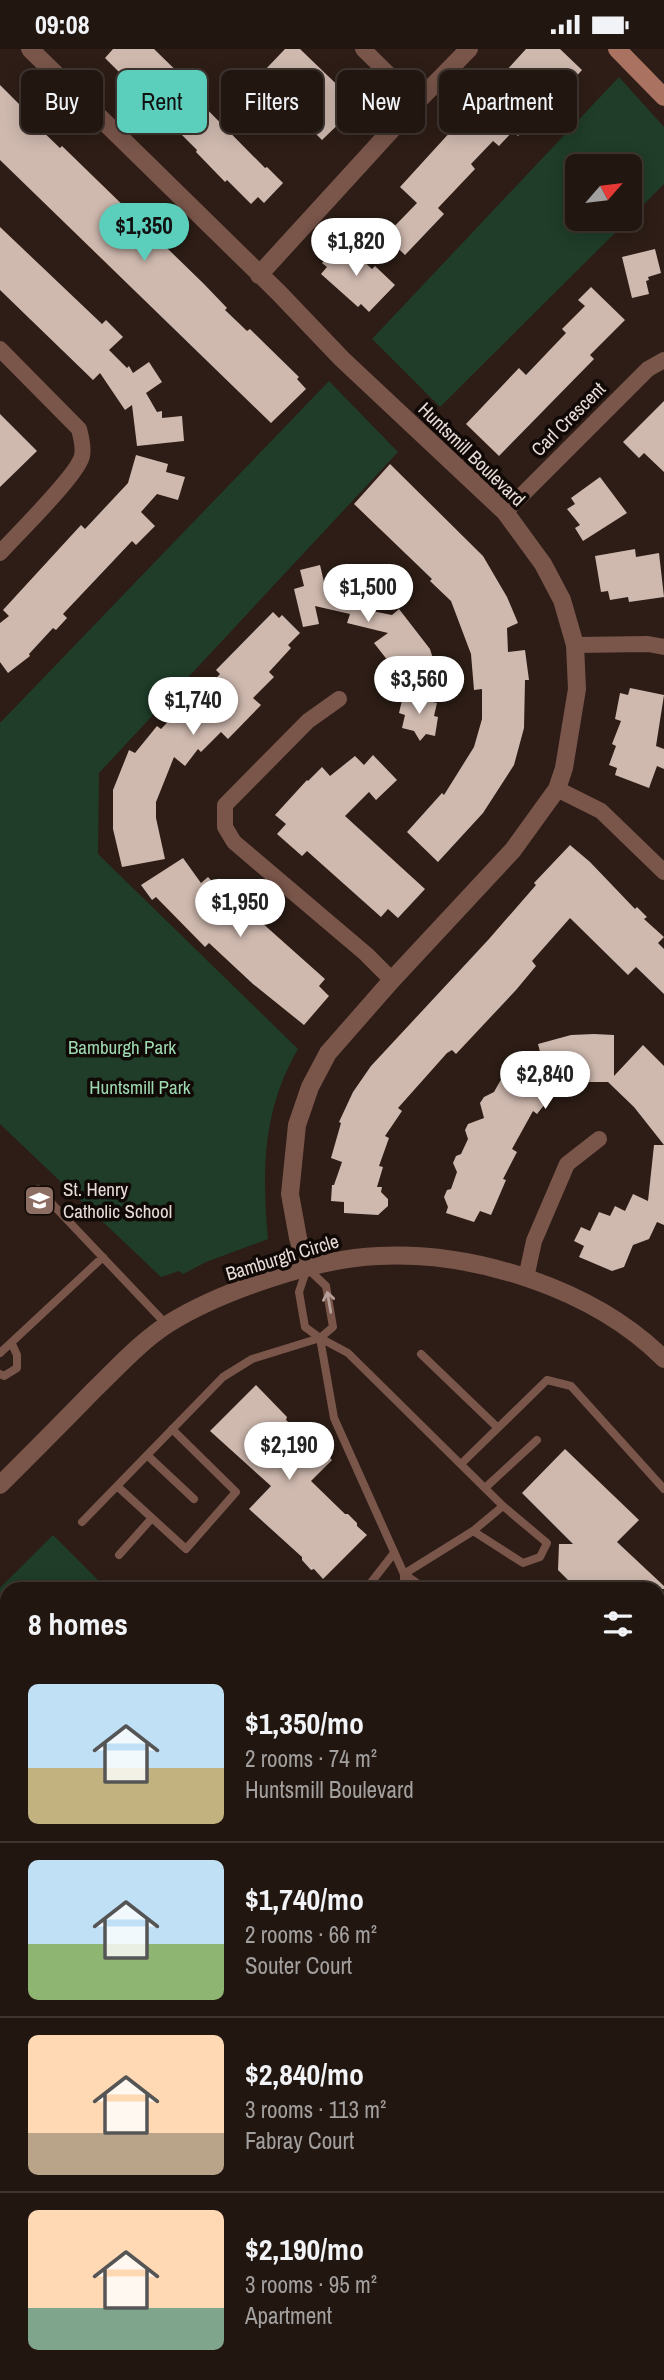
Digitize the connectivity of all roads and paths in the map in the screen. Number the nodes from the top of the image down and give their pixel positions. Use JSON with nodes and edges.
{"nodes":[{"id":1,"x":30,"y":49,"type":"edge"},
{"id":2,"x":363,"y":49,"type":"edge"},
{"id":3,"x":469,"y":49,"type":"edge"},
{"id":4,"x":617,"y":49,"type":"edge"},
{"id":5,"x":384,"y":70,"type":"edge"},
{"id":6,"x":425,"y":94,"type":"edge"},
{"id":7,"x":664,"y":97,"type":"edge"},
{"id":8,"x":389,"y":133,"type":"edge"},
{"id":9,"x":259,"y":275,"type":"junction"},
{"id":10,"x":0,"y":349,"type":"edge"},
{"id":11,"x":664,"y":360,"type":"edge"},
{"id":12,"x":505,"y":512,"type":"junction"},
{"id":13,"x":0,"y":553,"type":"edge"},
{"id":14,"x":575,"y":645,"type":"junction"},
{"id":15,"x":664,"y":647,"type":"edge"},
{"id":16,"x":339,"y":699,"type":"dead end"},
{"id":17,"x":557,"y":789,"type":"junction"},
{"id":18,"x":664,"y":872,"type":"edge"},
{"id":19,"x":392,"y":980,"type":"junction"},
{"id":20,"x":599,"y":1139,"type":"dead end"},
{"id":21,"x":38,"y":1189,"type":"dead end"},
{"id":22,"x":103,"y":1257,"type":"junction"},
{"id":23,"x":307,"y":1268,"type":"junction"},
{"id":24,"x":526,"y":1278,"type":"junction"},
{"id":25,"x":167,"y":1325,"type":"junction"},
{"id":26,"x":320,"y":1338,"type":"junction"},
{"id":27,"x":12,"y":1344,"type":"junction"},
{"id":28,"x":0,"y":1353,"type":"edge"},
{"id":29,"x":421,"y":1355,"type":"dead end"},
{"id":30,"x":664,"y":1359,"type":"edge"},
{"id":31,"x":0,"y":1374,"type":"edge"},
{"id":32,"x":498,"y":1428,"type":"junction"},
{"id":33,"x":172,"y":1429,"type":"junction"},
{"id":34,"x":537,"y":1440,"type":"dead end"},
{"id":35,"x":147,"y":1455,"type":"junction"},
{"id":36,"x":461,"y":1464,"type":"junction"},
{"id":37,"x":0,"y":1485,"type":"edge"},
{"id":38,"x":117,"y":1486,"type":"junction"},
{"id":39,"x":485,"y":1488,"type":"junction"},
{"id":40,"x":664,"y":1489,"type":"edge"},
{"id":41,"x":194,"y":1499,"type":"dead end"},
{"id":42,"x":503,"y":1506,"type":"junction"},
{"id":43,"x":152,"y":1518,"type":"junction"},
{"id":44,"x":82,"y":1522,"type":"dead end"},
{"id":45,"x":473,"y":1531,"type":"junction"},
{"id":46,"x":394,"y":1553,"type":"junction"},
{"id":47,"x":119,"y":1555,"type":"dead end"},
{"id":48,"x":404,"y":1574,"type":"junction"},
{"id":49,"x":371,"y":1582,"type":"edge"},
{"id":50,"x":404,"y":1582,"type":"edge"},
{"id":51,"x":416,"y":1582,"type":"edge"}],
"edges":[{"from":1,"to":9,"type":"street","name":"Huntsmill Boulevard"},
{"from":2,"to":5,"type":"street"},
{"from":3,"to":6,"type":"street"},
{"from":4,"to":7,"type":"main road"},
{"from":8,"to":9,"type":"street"},
{"from":9,"to":12,"type":"street","name":"Huntsmill Boulevard"},
{"from":10,"to":13,"type":"street"},
{"from":11,"to":12,"type":"street","name":"Carl Crescent"},
{"from":12,"to":14,"type":"street","name":"Huntsmill Boulevard"},
{"from":14,"to":15,"type":"street"},
{"from":14,"to":17,"type":"street","name":"Huntsmill Boulevard"},
{"from":16,"to":19,"type":"street"},
{"from":17,"to":18,"type":"street"},
{"from":17,"to":19,"type":"street","name":"Huntsmill Boulevard"},
{"from":19,"to":23,"type":"street","name":"Huntsmill Boulevard"},
{"from":20,"to":24,"type":"street"},
{"from":21,"to":22,"type":"lane"},
{"from":22,"to":25,"type":"lane"},
{"from":22,"to":27,"type":"lane"},
{"from":23,"to":24,"type":"street","name":"Bamburgh Circle"},
{"from":23,"to":25,"type":"street","name":"Bamburgh Circle"},
{"from":23,"to":26,"type":"lane"},
{"from":26,"to":23,"type":"lane","one_way":true},
{"from":24,"to":30,"type":"street","name":"Bamburgh Circle"},
{"from":25,"to":37,"type":"street","name":"Bamburgh Circle"},
{"from":26,"to":33,"type":"lane"},
{"from":26,"to":36,"type":"lane"},
{"from":26,"to":46,"type":"lane"},
{"from":27,"to":28,"type":"lane"},
{"from":27,"to":31,"type":"lane"},
{"from":29,"to":32,"type":"lane"},
{"from":32,"to":36,"type":"lane"},
{"from":32,"to":40,"type":"lane"},
{"from":33,"to":35,"type":"lane"},
{"from":33,"to":43,"type":"lane"},
{"from":34,"to":39,"type":"lane"},
{"from":35,"to":38,"type":"lane"},
{"from":35,"to":41,"type":"lane"},
{"from":36,"to":39,"type":"lane"},
{"from":38,"to":43,"type":"lane"},
{"from":38,"to":44,"type":"lane"},
{"from":39,"to":42,"type":"lane"},
{"from":42,"to":45,"type":"lane"},
{"from":42,"to":45,"type":"lane"},
{"from":43,"to":47,"type":"lane"},
{"from":45,"to":48,"type":"lane"},
{"from":46,"to":48,"type":"lane"},
{"from":46,"to":49,"type":"lane"},
{"from":48,"to":50,"type":"lane"},
{"from":48,"to":51,"type":"lane"}]}
